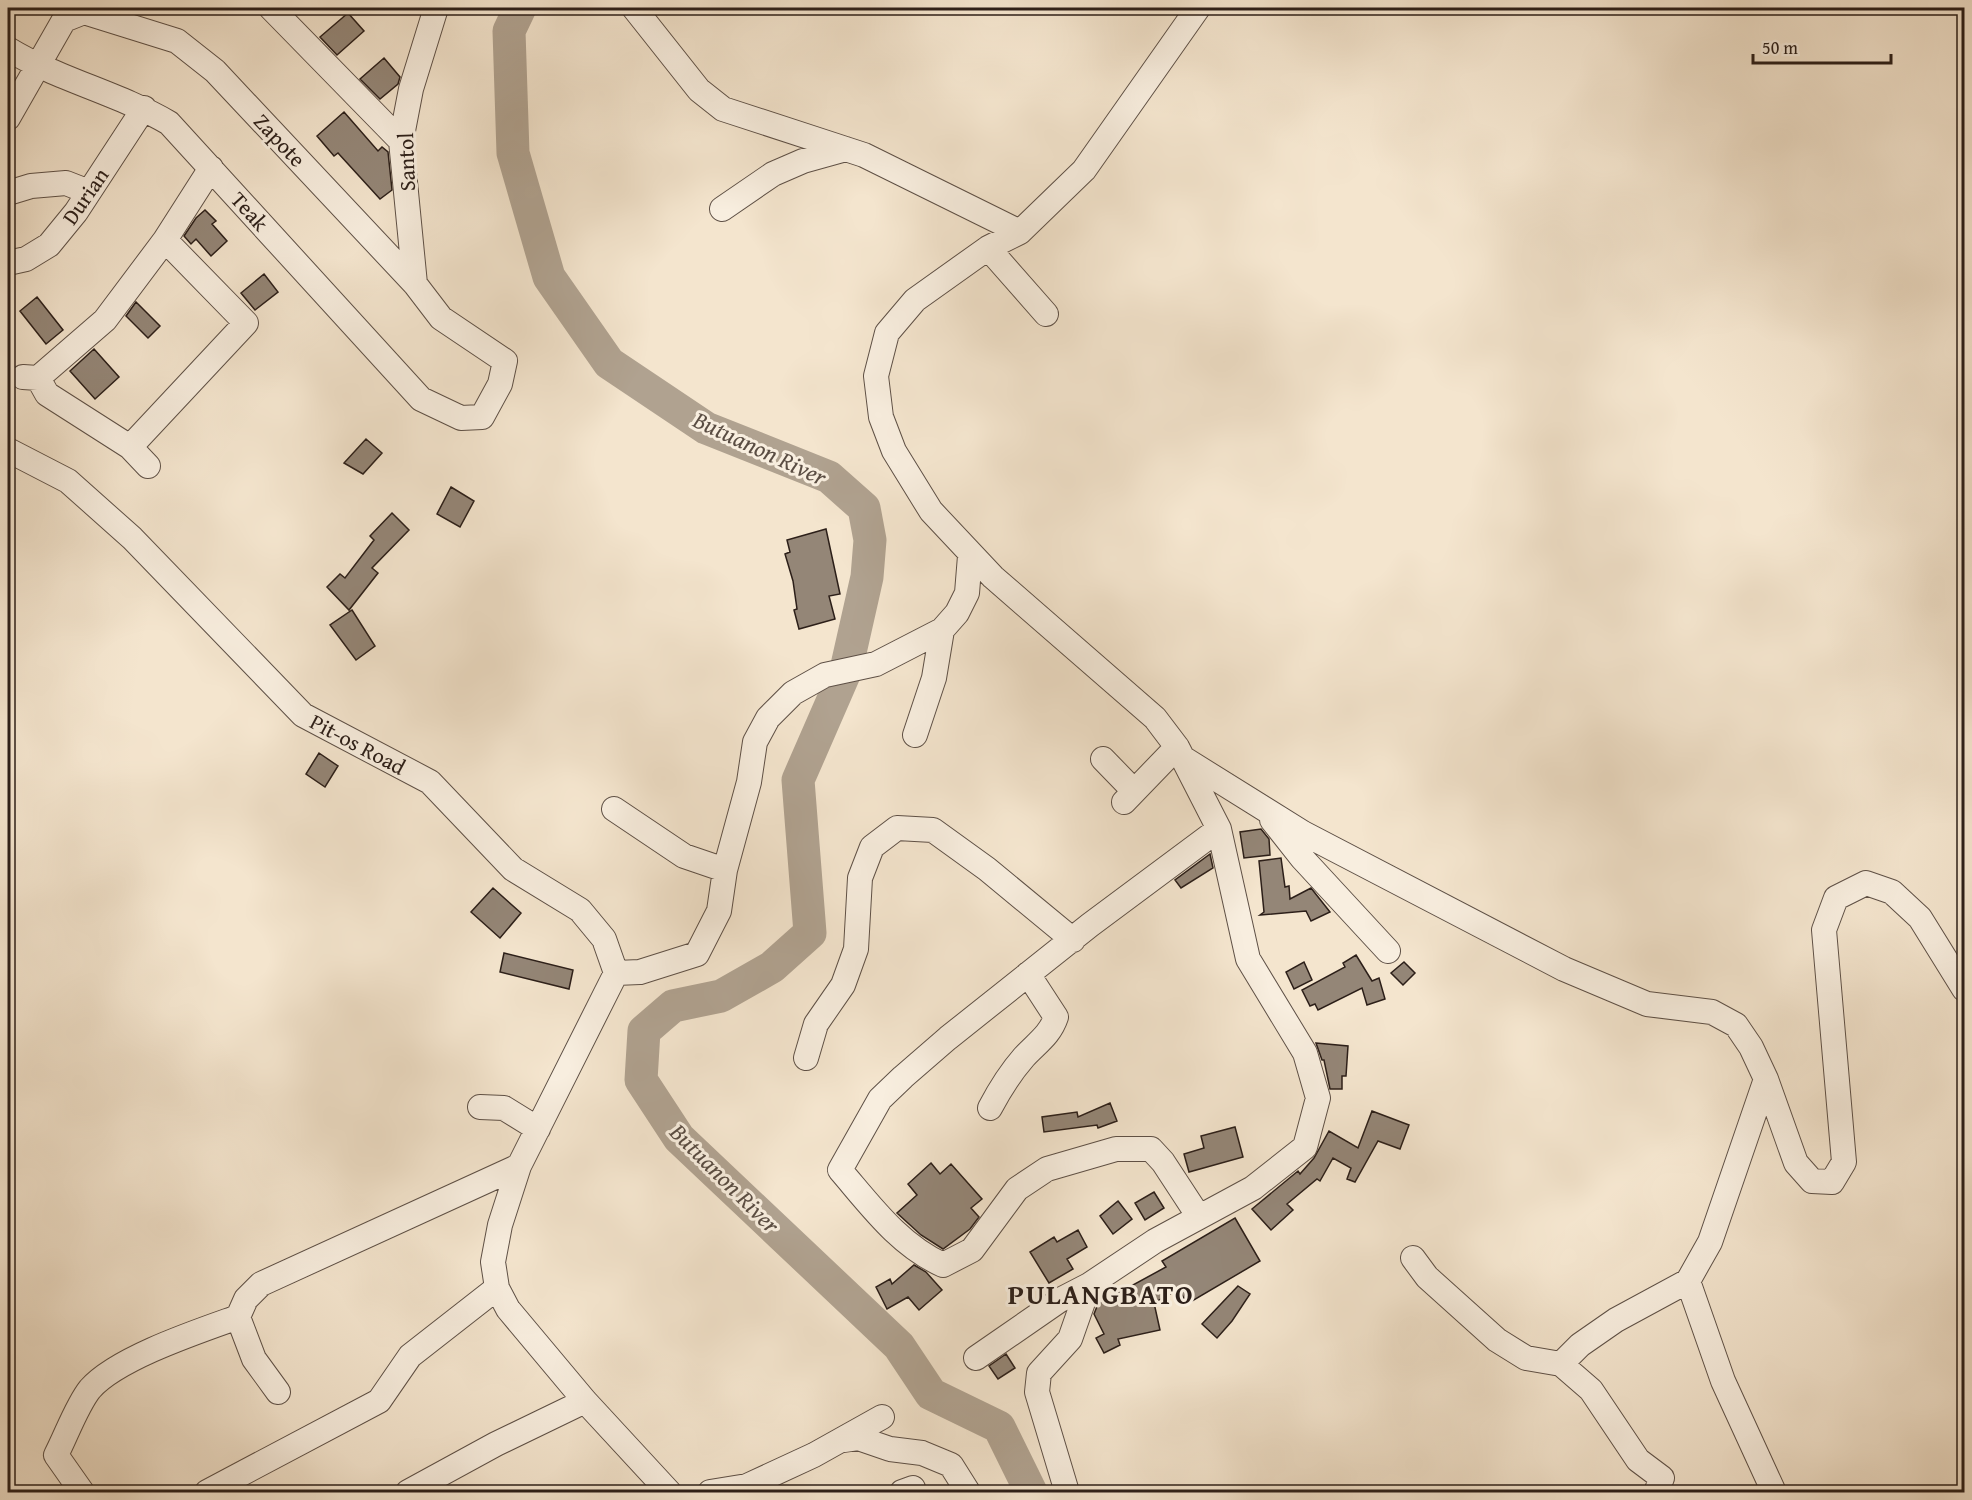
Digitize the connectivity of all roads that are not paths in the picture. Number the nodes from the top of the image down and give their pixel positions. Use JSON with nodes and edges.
{"nodes":[{"id":1,"x":271,"y":8,"type":"edge"},
{"id":2,"x":634,"y":8,"type":"edge"},
{"id":3,"x":1198,"y":8,"type":"edge"},
{"id":4,"x":433,"y":10,"type":"edge"},
{"id":5,"x":8,"y":49,"type":"edge"},
{"id":6,"x":38,"y":67,"type":"junction"},
{"id":7,"x":144,"y":108,"type":"junction"},
{"id":8,"x":8,"y":118,"type":"edge"},
{"id":9,"x":401,"y":141,"type":"junction"},
{"id":10,"x":846,"y":149,"type":"junction"},
{"id":11,"x":211,"y":168,"type":"junction"},
{"id":12,"x":89,"y":192,"type":"junction"},
{"id":13,"x":8,"y":193,"type":"edge"},
{"id":14,"x":722,"y":209,"type":"dead end"},
{"id":15,"x":1020,"y":232,"type":"junction"},
{"id":16,"x":165,"y":240,"type":"junction"},
{"id":17,"x":988,"y":248,"type":"junction"},
{"id":18,"x":8,"y":263,"type":"edge"},
{"id":19,"x":415,"y":284,"type":"junction"},
{"id":20,"x":1046,"y":314,"type":"dead end"},
{"id":21,"x":505,"y":361,"type":"joint"},
{"id":22,"x":130,"y":447,"type":"junction"},
{"id":23,"x":8,"y":450,"type":"edge"},
{"id":24,"x":148,"y":466,"type":"dead end"},
{"id":25,"x":970,"y":556,"type":"junction"},
{"id":26,"x":942,"y":630,"type":"junction"},
{"id":27,"x":915,"y":735,"type":"dead end"},
{"id":28,"x":1181,"y":754,"type":"junction"},
{"id":29,"x":1103,"y":759,"type":"dead end"},
{"id":30,"x":614,"y":809,"type":"dead end"},
{"id":31,"x":1265,"y":810,"type":"junction"},
{"id":32,"x":1219,"y":829,"type":"junction"},
{"id":33,"x":725,"y":870,"type":"junction"},
{"id":34,"x":1073,"y":940,"type":"junction"},
{"id":35,"x":1388,"y":951,"type":"dead end"},
{"id":36,"x":616,"y":973,"type":"junction"},
{"id":37,"x":1028,"y":974,"type":"junction"},
{"id":38,"x":1965,"y":989,"type":"edge"},
{"id":39,"x":806,"y":1058,"type":"dead end"},
{"id":40,"x":1766,"y":1079,"type":"junction"},
{"id":41,"x":480,"y":1107,"type":"dead end"},
{"id":42,"x":990,"y":1108,"type":"dead end"},
{"id":43,"x":538,"y":1129,"type":"junction"},
{"id":44,"x":519,"y":1166,"type":"junction"},
{"id":45,"x":1199,"y":1217,"type":"junction"},
{"id":46,"x":1413,"y":1258,"type":"dead end"},
{"id":47,"x":1688,"y":1281,"type":"junction"},
{"id":48,"x":1089,"y":1285,"type":"junction"},
{"id":49,"x":497,"y":1288,"type":"junction"},
{"id":50,"x":238,"y":1317,"type":"junction"},
{"id":51,"x":976,"y":1358,"type":"dead end"},
{"id":52,"x":1561,"y":1364,"type":"junction"},
{"id":53,"x":278,"y":1392,"type":"dead end"},
{"id":54,"x":585,"y":1401,"type":"junction"},
{"id":55,"x":882,"y":1417,"type":"dead end"},
{"id":56,"x":844,"y":1440,"type":"junction"},
{"id":57,"x":1773,"y":1490,"type":"dead end"},
{"id":58,"x":82,"y":1492,"type":"edge"},
{"id":59,"x":207,"y":1492,"type":"edge"},
{"id":60,"x":408,"y":1492,"type":"edge"},
{"id":61,"x":669,"y":1492,"type":"edge"},
{"id":62,"x":710,"y":1492,"type":"edge"},
{"id":63,"x":968,"y":1492,"type":"edge"},
{"id":64,"x":1067,"y":1492,"type":"edge"},
{"id":65,"x":1656,"y":1492,"type":"edge"}],
"edges":[{"from":1,"to":9,"type":"street"},
{"from":2,"to":10,"type":"street"},
{"from":3,"to":15,"type":"street"},
{"from":4,"to":9,"type":"street","name":"Santol"},
{"from":5,"to":6,"type":"street","name":"Teak"},
{"from":6,"to":7,"type":"street","name":"Teak"},
{"from":6,"to":8,"type":"street","name":"Zapote"},
{"from":6,"to":19,"type":"street","name":"Zapote"},
{"from":7,"to":11,"type":"street","name":"Teak"},
{"from":7,"to":12,"type":"street","name":"Durian"},
{"from":9,"to":19,"type":"street","name":"Santol"},
{"from":10,"to":14,"type":"street"},
{"from":10,"to":15,"type":"street"},
{"from":11,"to":16,"type":"street"},
{"from":11,"to":21,"type":"street","name":"Teak"},
{"from":12,"to":13,"type":"street"},
{"from":12,"to":18,"type":"street","name":"Durian"},
{"from":15,"to":17,"type":"street"},
{"from":16,"to":22,"type":"street"},
{"from":16,"to":22,"type":"street"},
{"from":17,"to":20,"type":"street"},
{"from":17,"to":25,"type":"street"},
{"from":19,"to":21,"type":"street","name":"Zapote"},
{"from":22,"to":24,"type":"street"},
{"from":23,"to":36,"type":"street","name":"Pit-os Road"},
{"from":25,"to":26,"type":"street"},
{"from":25,"to":28,"type":"street"},
{"from":26,"to":27,"type":"street"},
{"from":26,"to":33,"type":"street"},
{"from":28,"to":29,"type":"street"},
{"from":28,"to":31,"type":"street"},
{"from":28,"to":32,"type":"street"},
{"from":30,"to":33,"type":"street"},
{"from":31,"to":35,"type":"street"},
{"from":31,"to":40,"type":"street"},
{"from":32,"to":34,"type":"street"},
{"from":32,"to":45,"type":"street"},
{"from":33,"to":36,"type":"street"},
{"from":34,"to":37,"type":"street"},
{"from":34,"to":39,"type":"street"},
{"from":36,"to":43,"type":"street"},
{"from":37,"to":42,"type":"street"},
{"from":37,"to":45,"type":"street"},
{"from":38,"to":40,"type":"street"},
{"from":40,"to":47,"type":"street"},
{"from":41,"to":43,"type":"street"},
{"from":43,"to":44,"type":"street"},
{"from":44,"to":49,"type":"street"},
{"from":44,"to":50,"type":"street"},
{"from":45,"to":48,"type":"street"},
{"from":46,"to":52,"type":"street"},
{"from":47,"to":52,"type":"street"},
{"from":47,"to":57,"type":"street"},
{"from":48,"to":51,"type":"street"},
{"from":48,"to":64,"type":"street"},
{"from":49,"to":54,"type":"street"},
{"from":49,"to":59,"type":"street"},
{"from":50,"to":53,"type":"street"},
{"from":50,"to":58,"type":"street"},
{"from":52,"to":65,"type":"street"},
{"from":54,"to":60,"type":"street"},
{"from":54,"to":61,"type":"street"},
{"from":55,"to":56,"type":"street"},
{"from":56,"to":62,"type":"street"},
{"from":56,"to":63,"type":"street"}]}
